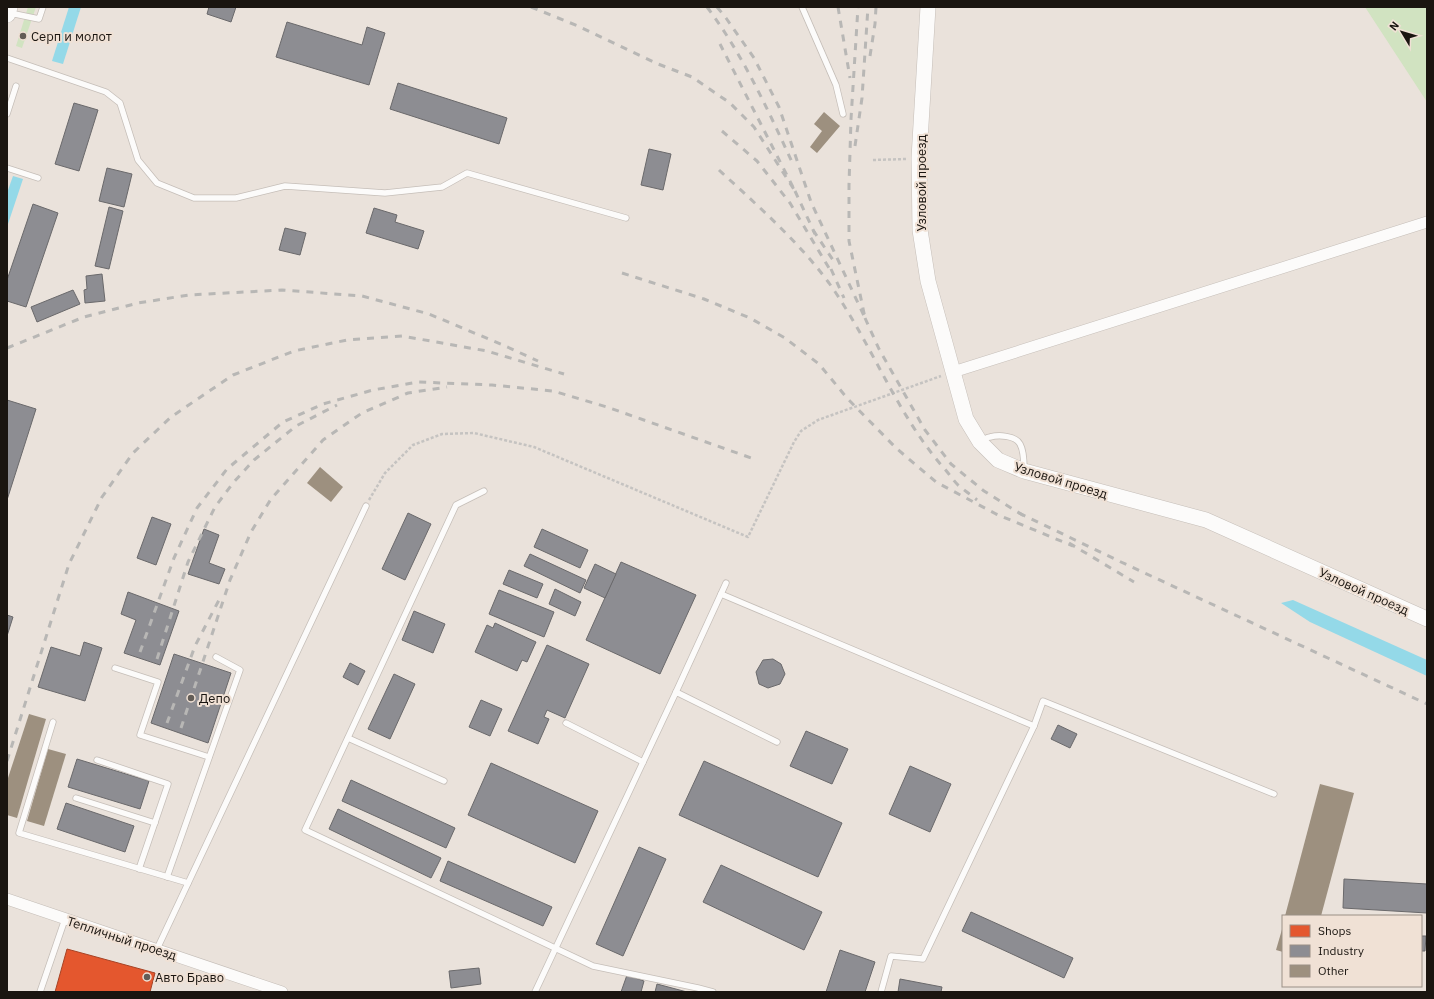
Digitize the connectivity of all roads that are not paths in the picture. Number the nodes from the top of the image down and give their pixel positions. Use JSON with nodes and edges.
{"nodes":[{"id":1,"x":9,"y":7,"type":"edge"},
{"id":2,"x":43,"y":7,"type":"edge"},
{"id":3,"x":802,"y":7,"type":"edge"},
{"id":4,"x":928,"y":7,"type":"edge"},
{"id":5,"x":7,"y":13,"type":"edge"},
{"id":6,"x":7,"y":58,"type":"edge"},
{"id":7,"x":16,"y":86,"type":"dead end"},
{"id":8,"x":7,"y":114,"type":"edge"},
{"id":9,"x":843,"y":114,"type":"dead end"},
{"id":10,"x":7,"y":168,"type":"edge"},
{"id":11,"x":38,"y":178,"type":"dead end"},
{"id":12,"x":626,"y":218,"type":"dead end"},
{"id":13,"x":1427,"y":222,"type":"edge"},
{"id":14,"x":953,"y":372,"type":"junction"},
{"id":15,"x":980,"y":442,"type":"junction"},
{"id":16,"x":1024,"y":471,"type":"junction"},
{"id":17,"x":484,"y":491,"type":"dead end"},
{"id":18,"x":366,"y":506,"type":"road end"},
{"id":19,"x":726,"y":583,"type":"dead end"},
{"id":20,"x":721,"y":594,"type":"junction"},
{"id":21,"x":1427,"y":619,"type":"edge"},
{"id":22,"x":216,"y":657,"type":"dead end"},
{"id":23,"x":115,"y":668,"type":"dead end"},
{"id":24,"x":676,"y":692,"type":"junction"},
{"id":25,"x":53,"y":722,"type":"dead end"},
{"id":26,"x":566,"y":723,"type":"dead end"},
{"id":27,"x":1034,"y":726,"type":"junction"},
{"id":28,"x":348,"y":738,"type":"junction"},
{"id":29,"x":777,"y":742,"type":"dead end"},
{"id":30,"x":208,"y":757,"type":"junction"},
{"id":31,"x":96,"y":760,"type":"dead end"},
{"id":32,"x":643,"y":762,"type":"junction"},
{"id":33,"x":444,"y":781,"type":"dead end"},
{"id":34,"x":1274,"y":794,"type":"dead end"},
{"id":35,"x":76,"y":798,"type":"dead end"},
{"id":36,"x":155,"y":823,"type":"junction"},
{"id":37,"x":139,"y":869,"type":"junction"},
{"id":38,"x":167,"y":877,"type":"junction"},
{"id":39,"x":188,"y":883,"type":"junction"},
{"id":40,"x":7,"y":899,"type":"edge"},
{"id":41,"x":65,"y":919,"type":"junction"},
{"id":42,"x":157,"y":949,"type":"junction"},
{"id":43,"x":555,"y":949,"type":"junction"},
{"id":44,"x":40,"y":992,"type":"edge"},
{"id":45,"x":282,"y":992,"type":"edge"},
{"id":46,"x":535,"y":992,"type":"edge"},
{"id":47,"x":713,"y":992,"type":"edge"},
{"id":48,"x":881,"y":992,"type":"edge"}],
"edges":[{"from":1,"to":5,"type":"main road"},
{"from":2,"to":5,"type":"lane"},
{"from":3,"to":9,"type":"lane"},
{"from":4,"to":14,"type":"street","name":"Узловой проезд"},
{"from":6,"to":12,"type":"lane"},
{"from":7,"to":8,"type":"lane"},
{"from":10,"to":11,"type":"lane"},
{"from":13,"to":14,"type":"street"},
{"from":14,"to":15,"type":"street","name":"Узловой проезд"},
{"from":15,"to":16,"type":"street","name":"Узловой проезд"},
{"from":15,"to":16,"type":"lane"},
{"from":16,"to":21,"type":"street","name":"Узловой проезд"},
{"from":17,"to":28,"type":"lane"},
{"from":18,"to":39,"type":"lane"},
{"from":19,"to":20,"type":"lane"},
{"from":20,"to":24,"type":"lane"},
{"from":20,"to":27,"type":"lane"},
{"from":22,"to":30,"type":"lane"},
{"from":23,"to":30,"type":"lane"},
{"from":24,"to":29,"type":"lane"},
{"from":24,"to":32,"type":"lane"},
{"from":25,"to":37,"type":"lane"},
{"from":26,"to":32,"type":"lane"},
{"from":27,"to":34,"type":"lane"},
{"from":27,"to":48,"type":"lane"},
{"from":28,"to":33,"type":"lane"},
{"from":28,"to":43,"type":"lane"},
{"from":30,"to":38,"type":"lane"},
{"from":31,"to":36,"type":"lane"},
{"from":32,"to":43,"type":"lane"},
{"from":35,"to":36,"type":"lane"},
{"from":36,"to":37,"type":"lane"},
{"from":37,"to":38,"type":"lane"},
{"from":38,"to":39,"type":"lane"},
{"from":39,"to":42,"type":"lane"},
{"from":40,"to":41,"type":"street","name":"Тепличный проезд"},
{"from":41,"to":42,"type":"street","name":"Тепличный проезд"},
{"from":41,"to":44,"type":"lane"},
{"from":42,"to":45,"type":"street","name":"Тепличный проезд"},
{"from":43,"to":46,"type":"lane"},
{"from":43,"to":47,"type":"lane"}]}
